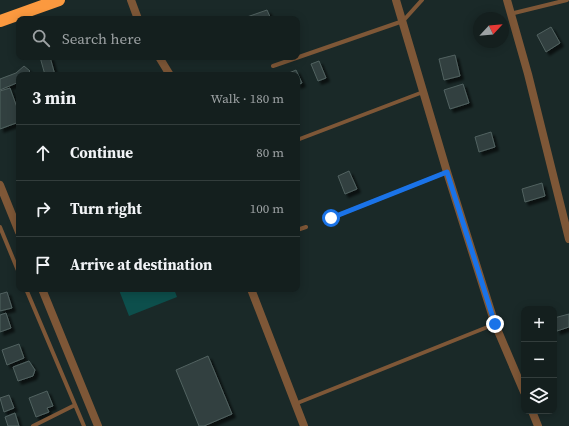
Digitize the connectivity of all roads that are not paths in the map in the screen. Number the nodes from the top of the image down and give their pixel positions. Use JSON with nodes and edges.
{"nodes":[{"id":1,"x":59,"y":0,"type":"edge"},
{"id":2,"x":131,"y":0,"type":"edge"},
{"id":3,"x":396,"y":0,"type":"edge"},
{"id":4,"x":422,"y":0,"type":"edge"},
{"id":5,"x":507,"y":0,"type":"edge"},
{"id":6,"x":567,"y":0,"type":"edge"},
{"id":7,"x":510,"y":14,"type":"junction"},
{"id":8,"x":137,"y":16,"type":"edge"},
{"id":9,"x":403,"y":20,"type":"junction"},
{"id":10,"x":0,"y":21,"type":"edge"},
{"id":11,"x":300,"y":56,"type":"edge"},
{"id":12,"x":161,"y":60,"type":"edge"},
{"id":13,"x":290,"y":60,"type":"edge"},
{"id":14,"x":273,"y":66,"type":"dead end"},
{"id":15,"x":168,"y":72,"type":"edge"},
{"id":16,"x":423,"y":92,"type":"junction"},
{"id":17,"x":300,"y":139,"type":"edge"},
{"id":18,"x":447,"y":172,"type":"junction"},
{"id":19,"x":0,"y":186,"type":"edge"},
{"id":20,"x":331,"y":218,"type":"dead end"},
{"id":21,"x":16,"y":225,"type":"edge"},
{"id":22,"x":306,"y":226,"type":"dead end"},
{"id":23,"x":0,"y":227,"type":"edge"},
{"id":24,"x":300,"y":229,"type":"edge"},
{"id":25,"x":569,"y":240,"type":"edge"},
{"id":26,"x":16,"y":265,"type":"edge"},
{"id":27,"x":27,"y":292,"type":"edge"},
{"id":28,"x":43,"y":292,"type":"edge"},
{"id":29,"x":252,"y":292,"type":"edge"},
{"id":30,"x":495,"y":324,"type":"junction"},
{"id":31,"x":521,"y":385,"type":"edge"},
{"id":32,"x":295,"y":404,"type":"junction"},
{"id":33,"x":74,"y":405,"type":"junction"},
{"id":34,"x":533,"y":414,"type":"edge"},
{"id":35,"x":33,"y":426,"type":"edge"},
{"id":36,"x":84,"y":426,"type":"edge"},
{"id":37,"x":98,"y":426,"type":"edge"},
{"id":38,"x":304,"y":426,"type":"edge"},
{"id":39,"x":538,"y":426,"type":"edge"}],
"edges":[{"from":1,"to":10,"type":"highway"},
{"from":2,"to":8,"type":"street"},
{"from":3,"to":9,"type":"street"},
{"from":4,"to":9,"type":"lane"},
{"from":5,"to":7,"type":"street"},
{"from":6,"to":7,"type":"lane"},
{"from":7,"to":25,"type":"street"},
{"from":9,"to":11,"type":"lane"},
{"from":9,"to":16,"type":"street"},
{"from":12,"to":15,"type":"street"},
{"from":13,"to":14,"type":"lane"},
{"from":16,"to":17,"type":"lane"},
{"from":16,"to":18,"type":"street"},
{"from":18,"to":20,"type":"lane"},
{"from":18,"to":30,"type":"street"},
{"from":19,"to":21,"type":"street"},
{"from":22,"to":24,"type":"lane"},
{"from":23,"to":26,"type":"lane"},
{"from":27,"to":33,"type":"lane"},
{"from":28,"to":37,"type":"street"},
{"from":29,"to":32,"type":"street"},
{"from":30,"to":31,"type":"street"},
{"from":30,"to":32,"type":"lane"},
{"from":32,"to":38,"type":"street"},
{"from":33,"to":35,"type":"lane"},
{"from":33,"to":36,"type":"lane"},
{"from":34,"to":39,"type":"street"}]}
